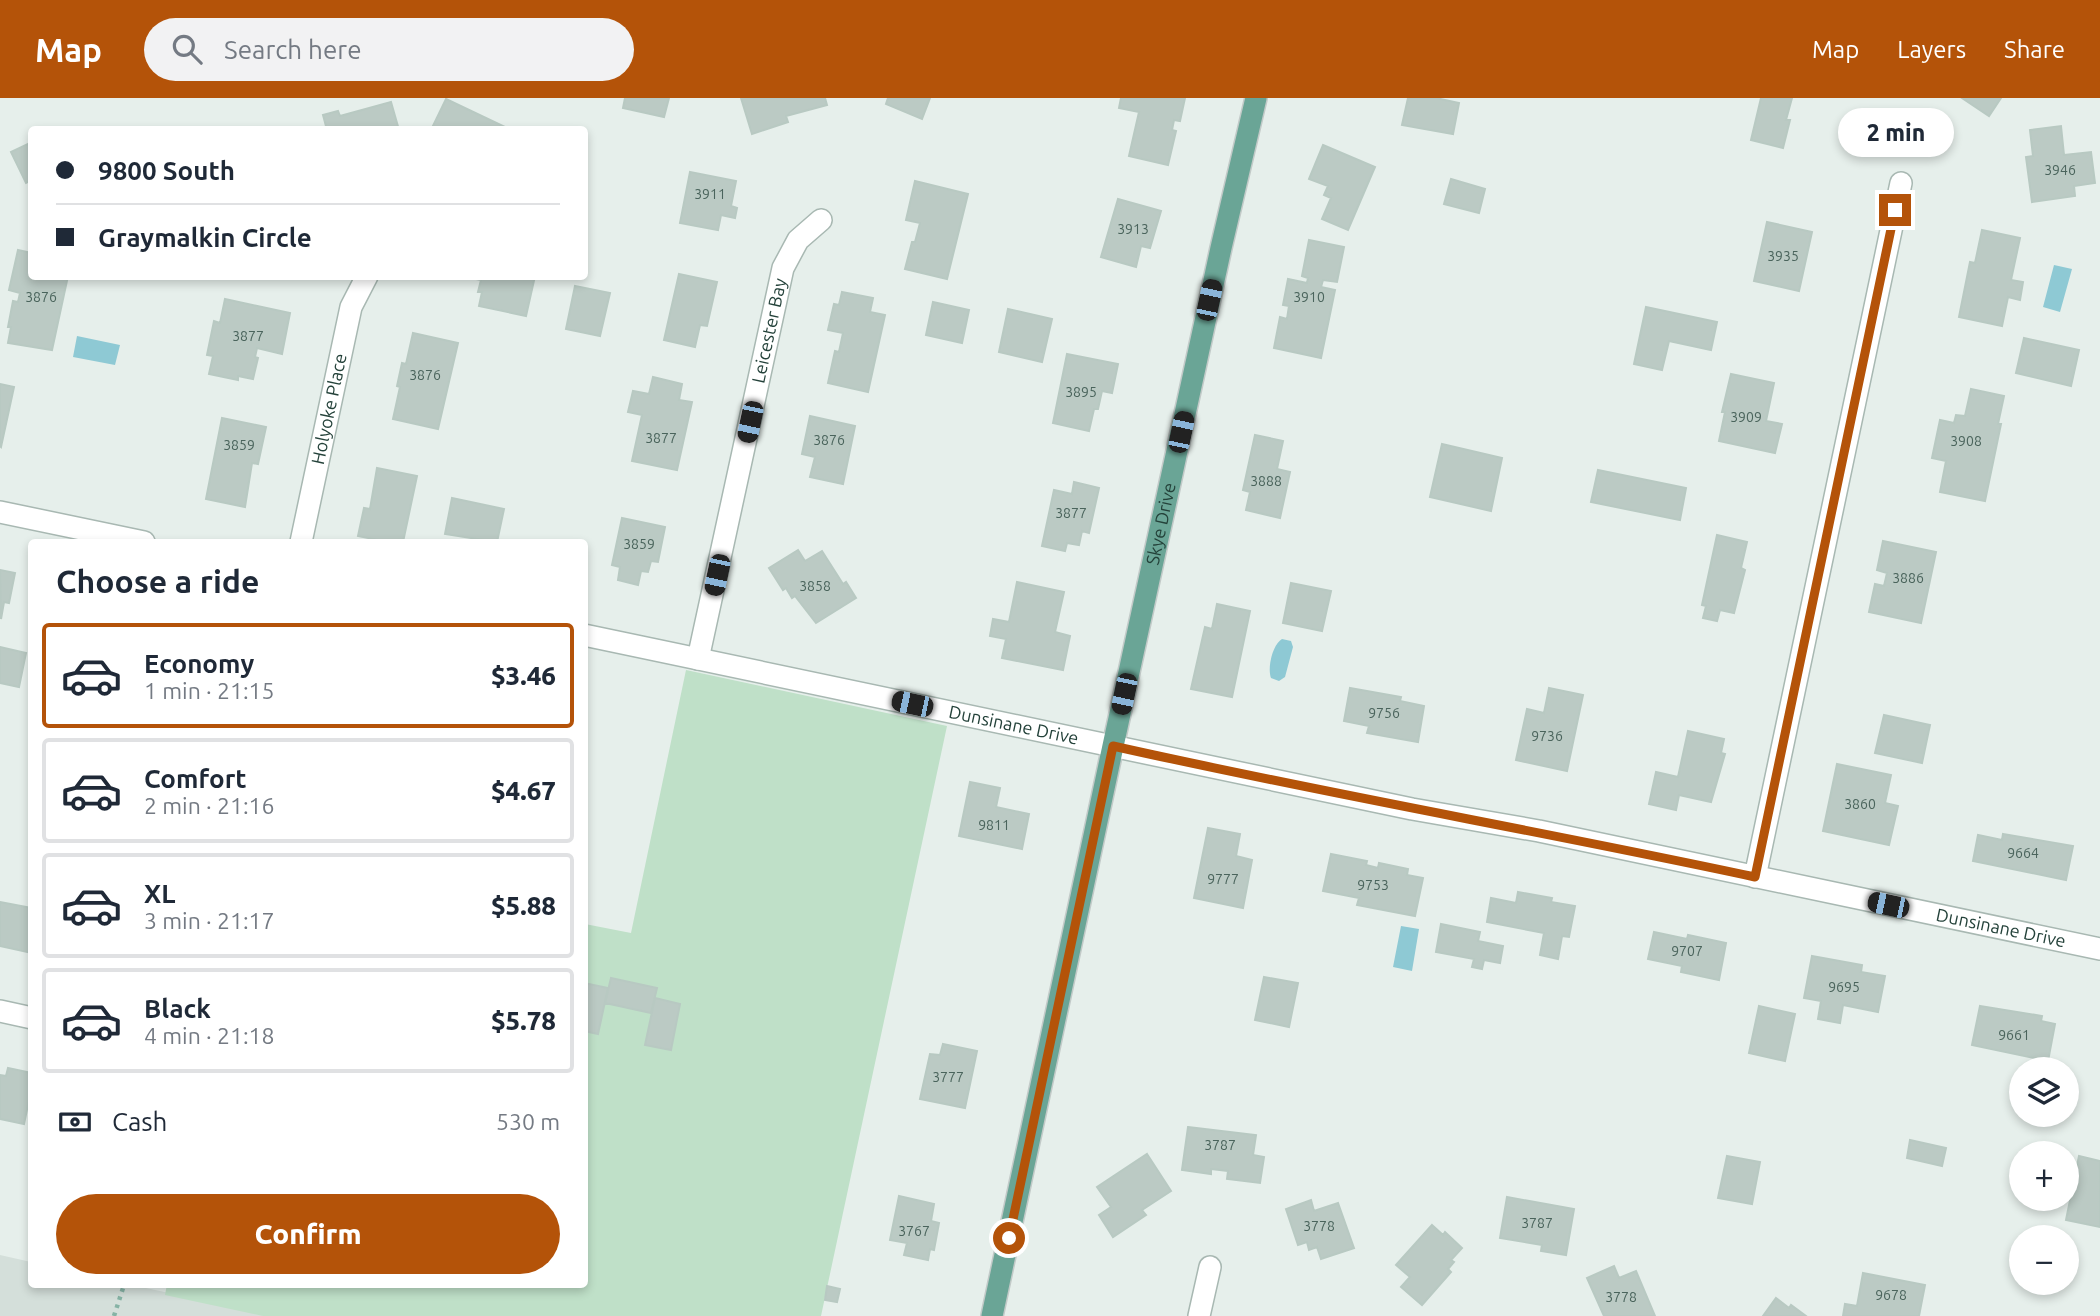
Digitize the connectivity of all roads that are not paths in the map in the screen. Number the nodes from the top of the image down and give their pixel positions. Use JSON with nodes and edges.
{"nodes":[{"id":1,"x":1256,"y":98,"type":"edge"},
{"id":2,"x":1901,"y":183,"type":"dead end"},
{"id":3,"x":821,"y":220,"type":"dead end"},
{"id":4,"x":365,"y":280,"type":"edge"},
{"id":5,"x":0,"y":512,"type":"edge"},
{"id":6,"x":130,"y":539,"type":"edge"},
{"id":7,"x":302,"y":539,"type":"edge"},
{"id":8,"x":588,"y":636,"type":"edge"},
{"id":9,"x":698,"y":659,"type":"junction"},
{"id":10,"x":1113,"y":746,"type":"junction"},
{"id":11,"x":1755,"y":877,"type":"junction"},
{"id":12,"x":2100,"y":949,"type":"edge"},
{"id":13,"x":0,"y":1011,"type":"edge"},
{"id":14,"x":28,"y":1017,"type":"edge"},
{"id":15,"x":1210,"y":1267,"type":"dead end"},
{"id":16,"x":992,"y":1316,"type":"edge"},
{"id":17,"x":1199,"y":1316,"type":"edge"}],
"edges":[{"from":1,"to":10,"type":"main road","name":"Skye Drive"},
{"from":2,"to":11,"type":"street"},
{"from":3,"to":9,"type":"street","name":"Leicester Bay"},
{"from":4,"to":7,"type":"street","name":"Holyoke Place"},
{"from":5,"to":6,"type":"street"},
{"from":8,"to":9,"type":"street","name":"Dunsinane Drive"},
{"from":9,"to":10,"type":"street","name":"Dunsinane Drive"},
{"from":10,"to":11,"type":"street","name":"Dunsinane Drive"},
{"from":10,"to":16,"type":"main road","name":"Skye Drive"},
{"from":11,"to":12,"type":"street","name":"Dunsinane Drive"},
{"from":13,"to":14,"type":"street"},
{"from":15,"to":17,"type":"street"}]}
